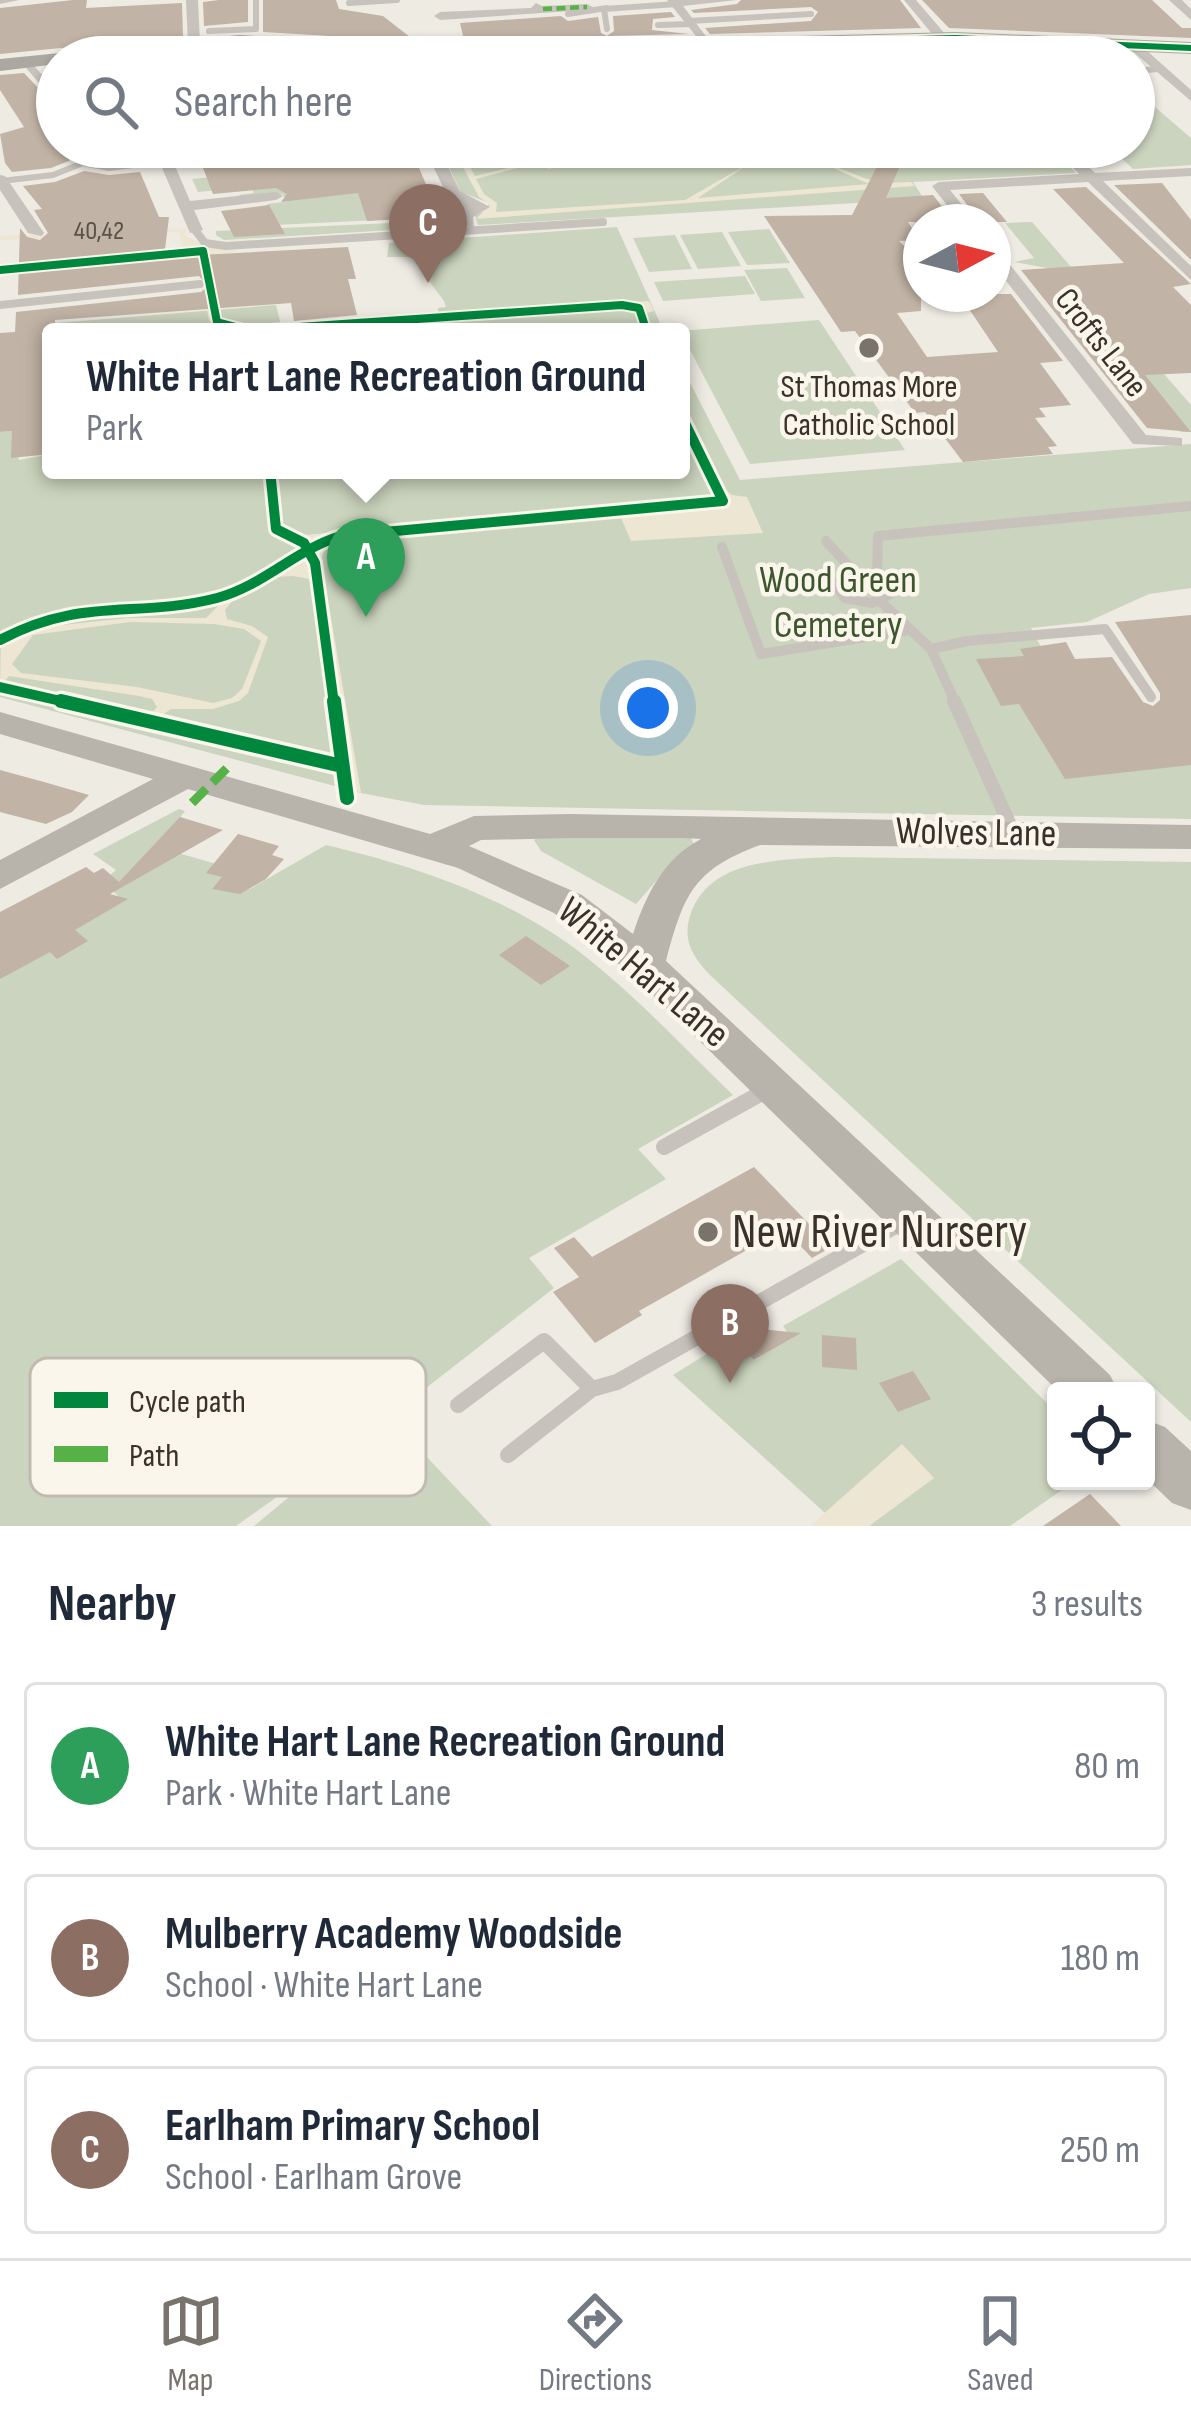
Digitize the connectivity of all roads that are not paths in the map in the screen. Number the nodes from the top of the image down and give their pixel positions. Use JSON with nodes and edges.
{"nodes":[{"id":1,"x":13,"y":0,"type":"edge"},
{"id":2,"x":192,"y":0,"type":"edge"},
{"id":3,"x":256,"y":0,"type":"edge"},
{"id":4,"x":397,"y":0,"type":"edge"},
{"id":5,"x":434,"y":0,"type":"edge"},
{"id":6,"x":910,"y":0,"type":"edge"},
{"id":7,"x":0,"y":1,"type":"edge"},
{"id":8,"x":736,"y":1,"type":"edge"},
{"id":9,"x":1176,"y":1,"type":"edge"},
{"id":10,"x":1191,"y":1,"type":"edge"},
{"id":11,"x":675,"y":2,"type":"edge"},
{"id":12,"x":349,"y":3,"type":"edge"},
{"id":13,"x":587,"y":7,"type":"dead end"},
{"id":14,"x":607,"y":8,"type":"junction"},
{"id":15,"x":568,"y":14,"type":"dead end"},
{"id":16,"x":811,"y":14,"type":"dead end"},
{"id":17,"x":440,"y":16,"type":"junction"},
{"id":18,"x":1191,"y":16,"type":"edge"},
{"id":19,"x":690,"y":23,"type":"junction"},
{"id":20,"x":658,"y":25,"type":"dead end"},
{"id":21,"x":607,"y":29,"type":"dead end"},
{"id":22,"x":201,"y":36,"type":"edge"},
{"id":23,"x":230,"y":36,"type":"edge"},
{"id":24,"x":448,"y":36,"type":"edge"},
{"id":25,"x":700,"y":36,"type":"edge"},
{"id":26,"x":947,"y":36,"type":"edge"},
{"id":27,"x":1155,"y":46,"type":"edge"},
{"id":28,"x":1191,"y":47,"type":"edge"},
{"id":29,"x":36,"y":61,"type":"edge"},
{"id":30,"x":27,"y":62,"type":"junction"},
{"id":31,"x":0,"y":65,"type":"edge"},
{"id":32,"x":1155,"y":66,"type":"edge"},
{"id":33,"x":1155,"y":69,"type":"edge"},
{"id":34,"x":1158,"y":69,"type":"junction"},
{"id":35,"x":36,"y":73,"type":"edge"},
{"id":36,"x":1188,"y":92,"type":"edge"},
{"id":37,"x":70,"y":168,"type":"edge"},
{"id":38,"x":169,"y":168,"type":"edge"},
{"id":39,"x":442,"y":168,"type":"edge"},
{"id":40,"x":1080,"y":168,"type":"edge"},
{"id":41,"x":1191,"y":172,"type":"edge"},
{"id":42,"x":1090,"y":178,"type":"junction"},
{"id":43,"x":1,"y":180,"type":"edge"},
{"id":44,"x":276,"y":196,"type":"dead end"},
{"id":45,"x":7,"y":201,"type":"edge"},
{"id":46,"x":953,"y":204,"type":"edge"},
{"id":47,"x":186,"y":206,"type":"junction"},
{"id":48,"x":603,"y":222,"type":"dead end"},
{"id":49,"x":468,"y":224,"type":"junction"},
{"id":50,"x":195,"y":230,"type":"joint"},
{"id":51,"x":37,"y":233,"type":"dead end"},
{"id":52,"x":1191,"y":275,"type":"edge"},
{"id":53,"x":1011,"y":277,"type":"edge"},
{"id":54,"x":200,"y":284,"type":"dead end"},
{"id":55,"x":0,"y":304,"type":"edge"},
{"id":56,"x":1175,"y":442,"type":"dead end"},
{"id":57,"x":1191,"y":506,"type":"edge"},
{"id":58,"x":826,"y":541,"type":"dead end"},
{"id":59,"x":722,"y":547,"type":"dead end"},
{"id":60,"x":855,"y":573,"type":"junction"},
{"id":61,"x":877,"y":575,"type":"junction"},
{"id":62,"x":880,"y":601,"type":"junction"},
{"id":63,"x":909,"y":630,"type":"junction"},
{"id":64,"x":931,"y":649,"type":"junction"},
{"id":65,"x":1151,"y":698,"type":"dead end"},
{"id":66,"x":4,"y":727,"type":"edge"},
{"id":67,"x":183,"y":777,"type":"junction"},
{"id":68,"x":761,"y":833,"type":"junction"},
{"id":69,"x":1014,"y":834,"type":"junction"},
{"id":70,"x":1191,"y":836,"type":"edge"},
{"id":71,"x":435,"y":847,"type":"junction"},
{"id":72,"x":0,"y":877,"type":"edge"},
{"id":73,"x":645,"y":964,"type":"junction"},
{"id":74,"x":775,"y":1086,"type":"junction"},
{"id":75,"x":664,"y":1147,"type":"dead end"},
{"id":76,"x":912,"y":1216,"type":"junction"},
{"id":77,"x":1084,"y":1382,"type":"edge"},
{"id":78,"x":592,"y":1389,"type":"junction"},
{"id":79,"x":458,"y":1406,"type":"dead end"},
{"id":80,"x":1155,"y":1452,"type":"edge"},
{"id":81,"x":508,"y":1455,"type":"dead end"},
{"id":82,"x":1191,"y":1486,"type":"edge"}],
"edges":[{"from":1,"to":7,"type":"street"},
{"from":2,"to":22,"type":"street"},
{"from":3,"to":23,"type":"lane"},
{"from":4,"to":12,"type":"lane"},
{"from":5,"to":17,"type":"street"},
{"from":6,"to":26,"type":"street"},
{"from":8,"to":11,"type":"street"},
{"from":9,"to":10,"type":"street"},
{"from":9,"to":18,"type":"street"},
{"from":11,"to":14,"type":"lane"},
{"from":11,"to":19,"type":"street"},
{"from":13,"to":17,"type":"street"},
{"from":14,"to":15,"type":"lane"},
{"from":14,"to":21,"type":"lane"},
{"from":16,"to":19,"type":"lane"},
{"from":17,"to":24,"type":"street"},
{"from":19,"to":20,"type":"lane"},
{"from":19,"to":25,"type":"street"},
{"from":27,"to":28,"type":"main road"},
{"from":29,"to":30,"type":"main road"},
{"from":30,"to":31,"type":"main road"},
{"from":30,"to":35,"type":"street"},
{"from":32,"to":34,"type":"street"},
{"from":33,"to":34,"type":"lane"},
{"from":34,"to":36,"type":"street"},
{"from":37,"to":43,"type":"lane"},
{"from":38,"to":47,"type":"street"},
{"from":39,"to":49,"type":"street"},
{"from":40,"to":42,"type":"street"},
{"from":41,"to":42,"type":"street"},
{"from":42,"to":46,"type":"street"},
{"from":42,"to":52,"type":"street"},
{"from":43,"to":45,"type":"street"},
{"from":44,"to":47,"type":"street"},
{"from":45,"to":51,"type":"street"},
{"from":47,"to":50,"type":"street"},
{"from":48,"to":49,"type":"lane"},
{"from":49,"to":50,"type":"lane"},
{"from":53,"to":56,"type":"street","name":"Crofts Lane"},
{"from":54,"to":55,"type":"lane"},
{"from":57,"to":61,"type":"lane"},
{"from":58,"to":60,"type":"lane"},
{"from":59,"to":63,"type":"lane"},
{"from":60,"to":61,"type":"lane"},
{"from":60,"to":62,"type":"lane"},
{"from":61,"to":62,"type":"lane"},
{"from":62,"to":63,"type":"lane"},
{"from":63,"to":64,"type":"lane"},
{"from":64,"to":65,"type":"lane"},
{"from":64,"to":69,"type":"lane"},
{"from":66,"to":67,"type":"street","name":"White Hart Lane"},
{"from":67,"to":71,"type":"street","name":"White Hart Lane"},
{"from":67,"to":72,"type":"street"},
{"from":68,"to":69,"type":"street","name":"Wolves Lane"},
{"from":68,"to":71,"type":"street","name":"Wolves Lane"},
{"from":68,"to":73,"type":"street","name":"Wolves Lane"},
{"from":69,"to":70,"type":"street","name":"Wolves Lane"},
{"from":71,"to":73,"type":"street","name":"White Hart Lane"},
{"from":73,"to":74,"type":"street","name":"White Hart Lane"},
{"from":74,"to":75,"type":"lane"},
{"from":74,"to":76,"type":"street","name":"White Hart Lane"},
{"from":76,"to":77,"type":"street","name":"White Hart Lane"},
{"from":76,"to":78,"type":"lane"},
{"from":78,"to":79,"type":"lane"},
{"from":78,"to":81,"type":"lane"},
{"from":80,"to":82,"type":"street"}]}
